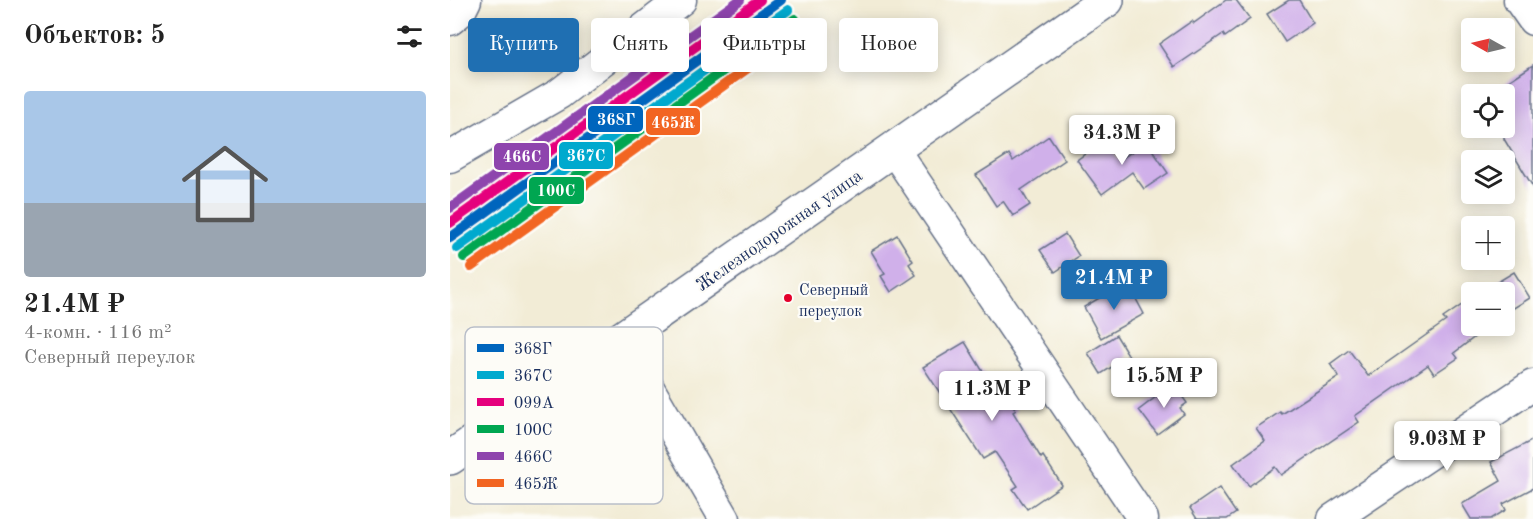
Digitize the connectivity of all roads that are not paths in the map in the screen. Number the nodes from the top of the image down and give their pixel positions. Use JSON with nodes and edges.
{"nodes":[{"id":1,"x":466,"y":0,"type":"edge"},
{"id":2,"x":1107,"y":0,"type":"edge"},
{"id":3,"x":1519,"y":0,"type":"edge"},
{"id":4,"x":671,"y":3,"type":"edge"},
{"id":5,"x":450,"y":20,"type":"edge"},
{"id":6,"x":1533,"y":20,"type":"edge"},
{"id":7,"x":894,"y":150,"type":"junction"},
{"id":8,"x":450,"y":158,"type":"edge"},
{"id":9,"x":640,"y":327,"type":"edge"},
{"id":10,"x":1533,"y":386,"type":"edge"},
{"id":11,"x":663,"y":412,"type":"edge"},
{"id":12,"x":465,"y":448,"type":"edge"},
{"id":13,"x":450,"y":458,"type":"edge"},
{"id":14,"x":725,"y":519,"type":"edge"},
{"id":15,"x":1143,"y":519,"type":"edge"},
{"id":16,"x":1333,"y":519,"type":"edge"}],
"edges":[{"from":1,"to":5,"type":"street"},
{"from":2,"to":7,"type":"main road","name":"Железнодорожная улица"},
{"from":3,"to":6,"type":"street"},
{"from":4,"to":8,"type":"street"},
{"from":7,"to":9,"type":"main road","name":"Железнодорожная улица"},
{"from":7,"to":15,"type":"street"},
{"from":10,"to":16,"type":"street"},
{"from":11,"to":14,"type":"street"},
{"from":12,"to":13,"type":"main road","name":"Железнодорожная улица"}]}
